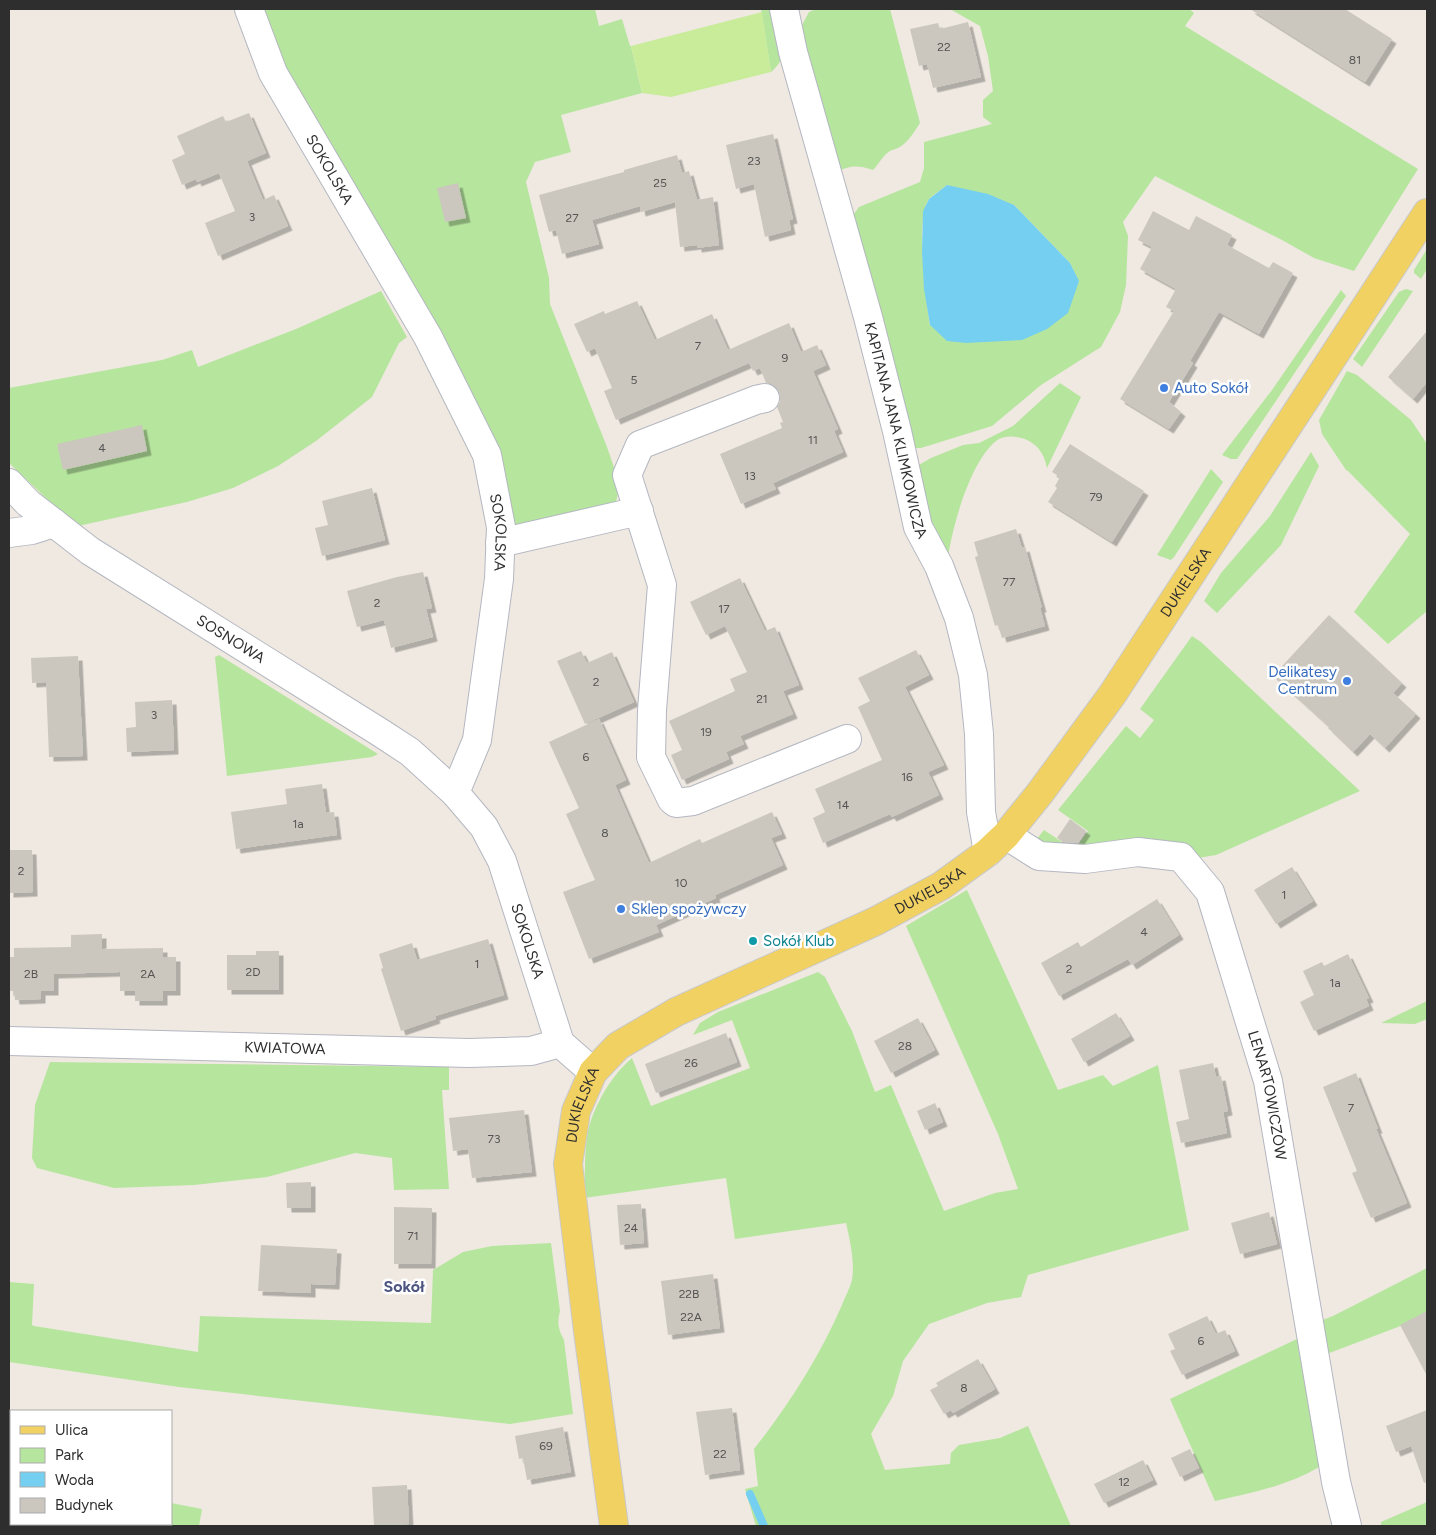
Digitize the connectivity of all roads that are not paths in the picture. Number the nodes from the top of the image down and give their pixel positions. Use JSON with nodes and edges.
{"nodes":[{"id":1,"x":249,"y":9,"type":"edge"},
{"id":2,"x":784,"y":9,"type":"edge"},
{"id":3,"x":1427,"y":213,"type":"edge"},
{"id":4,"x":764,"y":398,"type":"dead end"},
{"id":5,"x":9,"y":483,"type":"edge"},
{"id":6,"x":639,"y":511,"type":"junction"},
{"id":7,"x":54,"y":523,"type":"junction"},
{"id":8,"x":9,"y":533,"type":"edge"},
{"id":9,"x":500,"y":543,"type":"junction"},
{"id":10,"x":847,"y":739,"type":"dead end"},
{"id":11,"x":455,"y":793,"type":"junction"},
{"id":12,"x":997,"y":844,"type":"junction"},
{"id":13,"x":9,"y":1041,"type":"edge"},
{"id":14,"x":560,"y":1043,"type":"junction"},
{"id":15,"x":593,"y":1072,"type":"junction"},
{"id":16,"x":614,"y":1526,"type":"edge"},
{"id":17,"x":1347,"y":1526,"type":"edge"}],
"edges":[{"from":1,"to":9,"type":"street","name":"SOKOLSKA"},
{"from":2,"to":12,"type":"street","name":"KAPITANA JANA KLIMKOWICZA"},
{"from":3,"to":12,"type":"main road","name":"DUKIELSKA"},
{"from":4,"to":6,"type":"street"},
{"from":5,"to":7,"type":"street","name":"SOSNOWA"},
{"from":6,"to":9,"type":"street"},
{"from":6,"to":10,"type":"street"},
{"from":7,"to":8,"type":"street"},
{"from":7,"to":11,"type":"street","name":"SOSNOWA"},
{"from":9,"to":11,"type":"street","name":"SOKOLSKA"},
{"from":11,"to":14,"type":"street","name":"SOKOLSKA"},
{"from":12,"to":15,"type":"main road","name":"DUKIELSKA"},
{"from":12,"to":17,"type":"street","name":"LENARTOWICZÓW"},
{"from":13,"to":14,"type":"street","name":"KWIATOWA"},
{"from":14,"to":15,"type":"street"},
{"from":15,"to":16,"type":"main road","name":"DUKIELSKA"}]}
